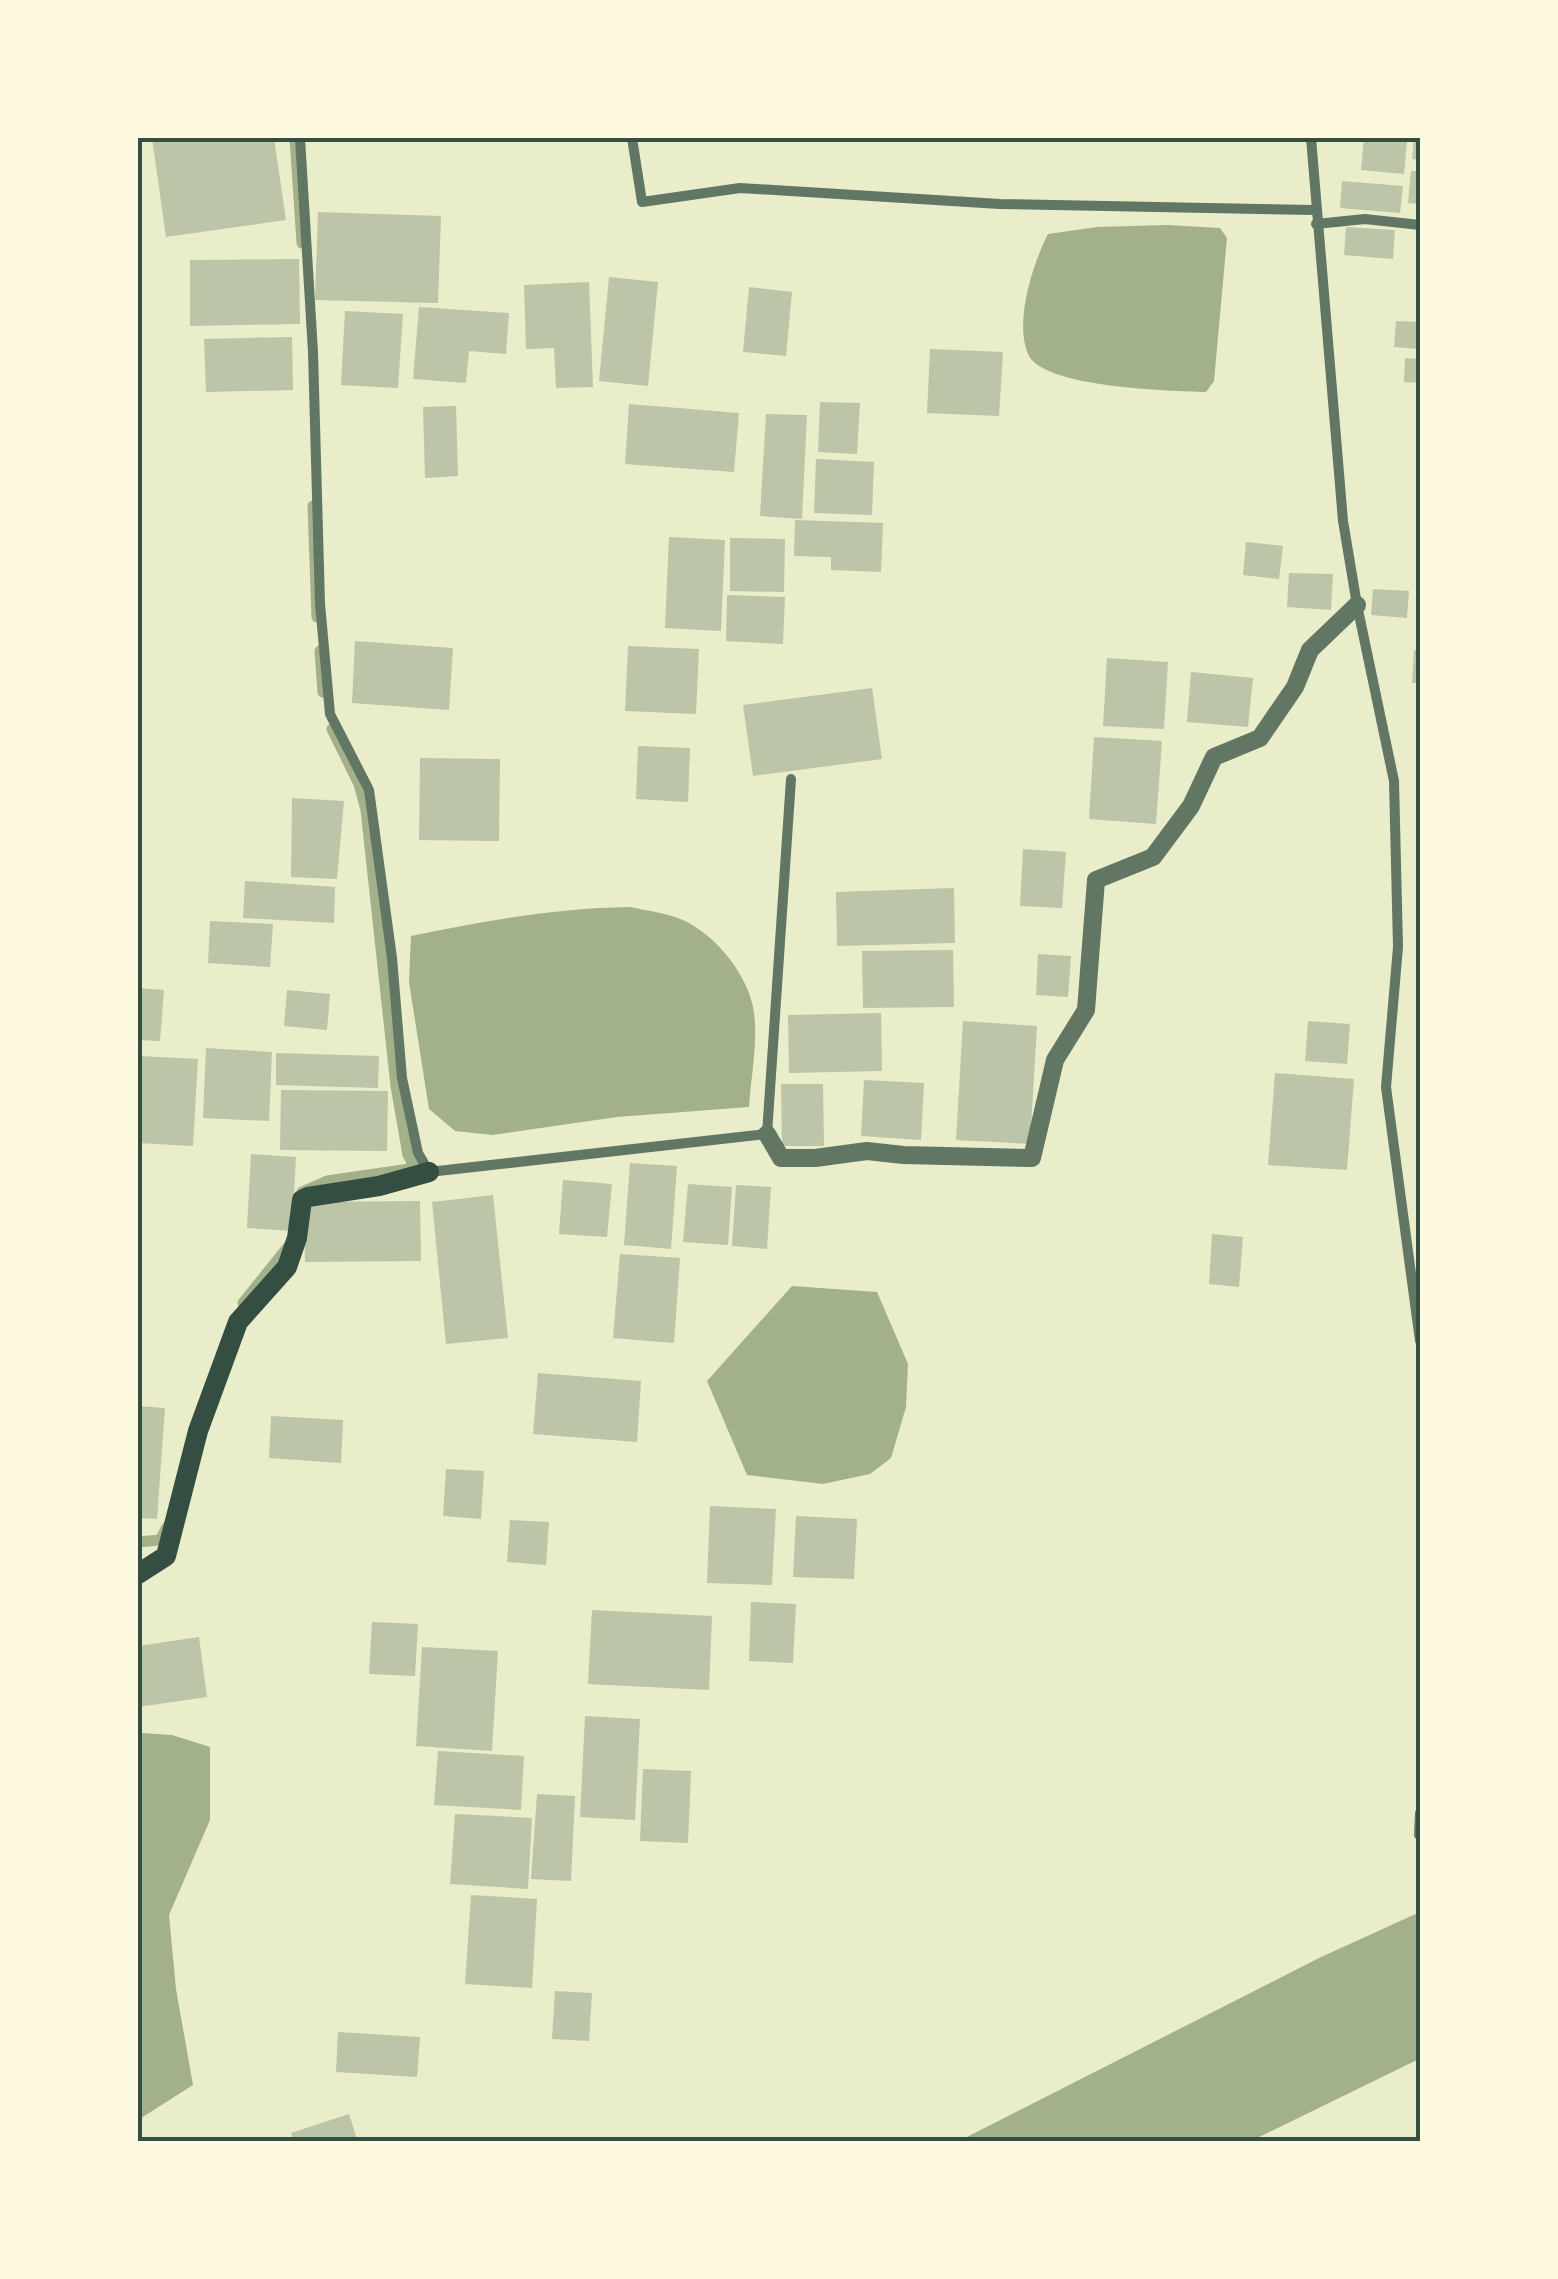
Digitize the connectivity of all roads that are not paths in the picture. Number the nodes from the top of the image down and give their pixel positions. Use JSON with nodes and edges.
{"nodes":[{"id":1,"x":300,"y":138,"type":"edge"},
{"id":2,"x":632,"y":138,"type":"edge"},
{"id":3,"x":1310,"y":138,"type":"edge"},
{"id":4,"x":1316,"y":210,"type":"junction"},
{"id":5,"x":1316,"y":224,"type":"junction"},
{"id":6,"x":1420,"y":226,"type":"edge"},
{"id":7,"x":1357,"y":605,"type":"junction"},
{"id":8,"x":791,"y":778,"type":"dead end"},
{"id":9,"x":767,"y":1134,"type":"junction"},
{"id":10,"x":430,"y":1172,"type":"junction"},
{"id":11,"x":1420,"y":1341,"type":"edge"},
{"id":12,"x":138,"y":1574,"type":"edge"},
{"id":13,"x":1420,"y":1812,"type":"edge"},
{"id":14,"x":1419,"y":1836,"type":"edge"}],
"edges":[{"from":1,"to":10,"type":"street"},
{"from":2,"to":4,"type":"street"},
{"from":3,"to":4,"type":"street"},
{"from":4,"to":5,"type":"street"},
{"from":5,"to":6,"type":"street"},
{"from":5,"to":7,"type":"street"},
{"from":7,"to":9,"type":"street"},
{"from":7,"to":11,"type":"street"},
{"from":8,"to":9,"type":"street"},
{"from":9,"to":10,"type":"street"},
{"from":10,"to":12,"type":"main road"},
{"from":13,"to":14,"type":"street"}]}
